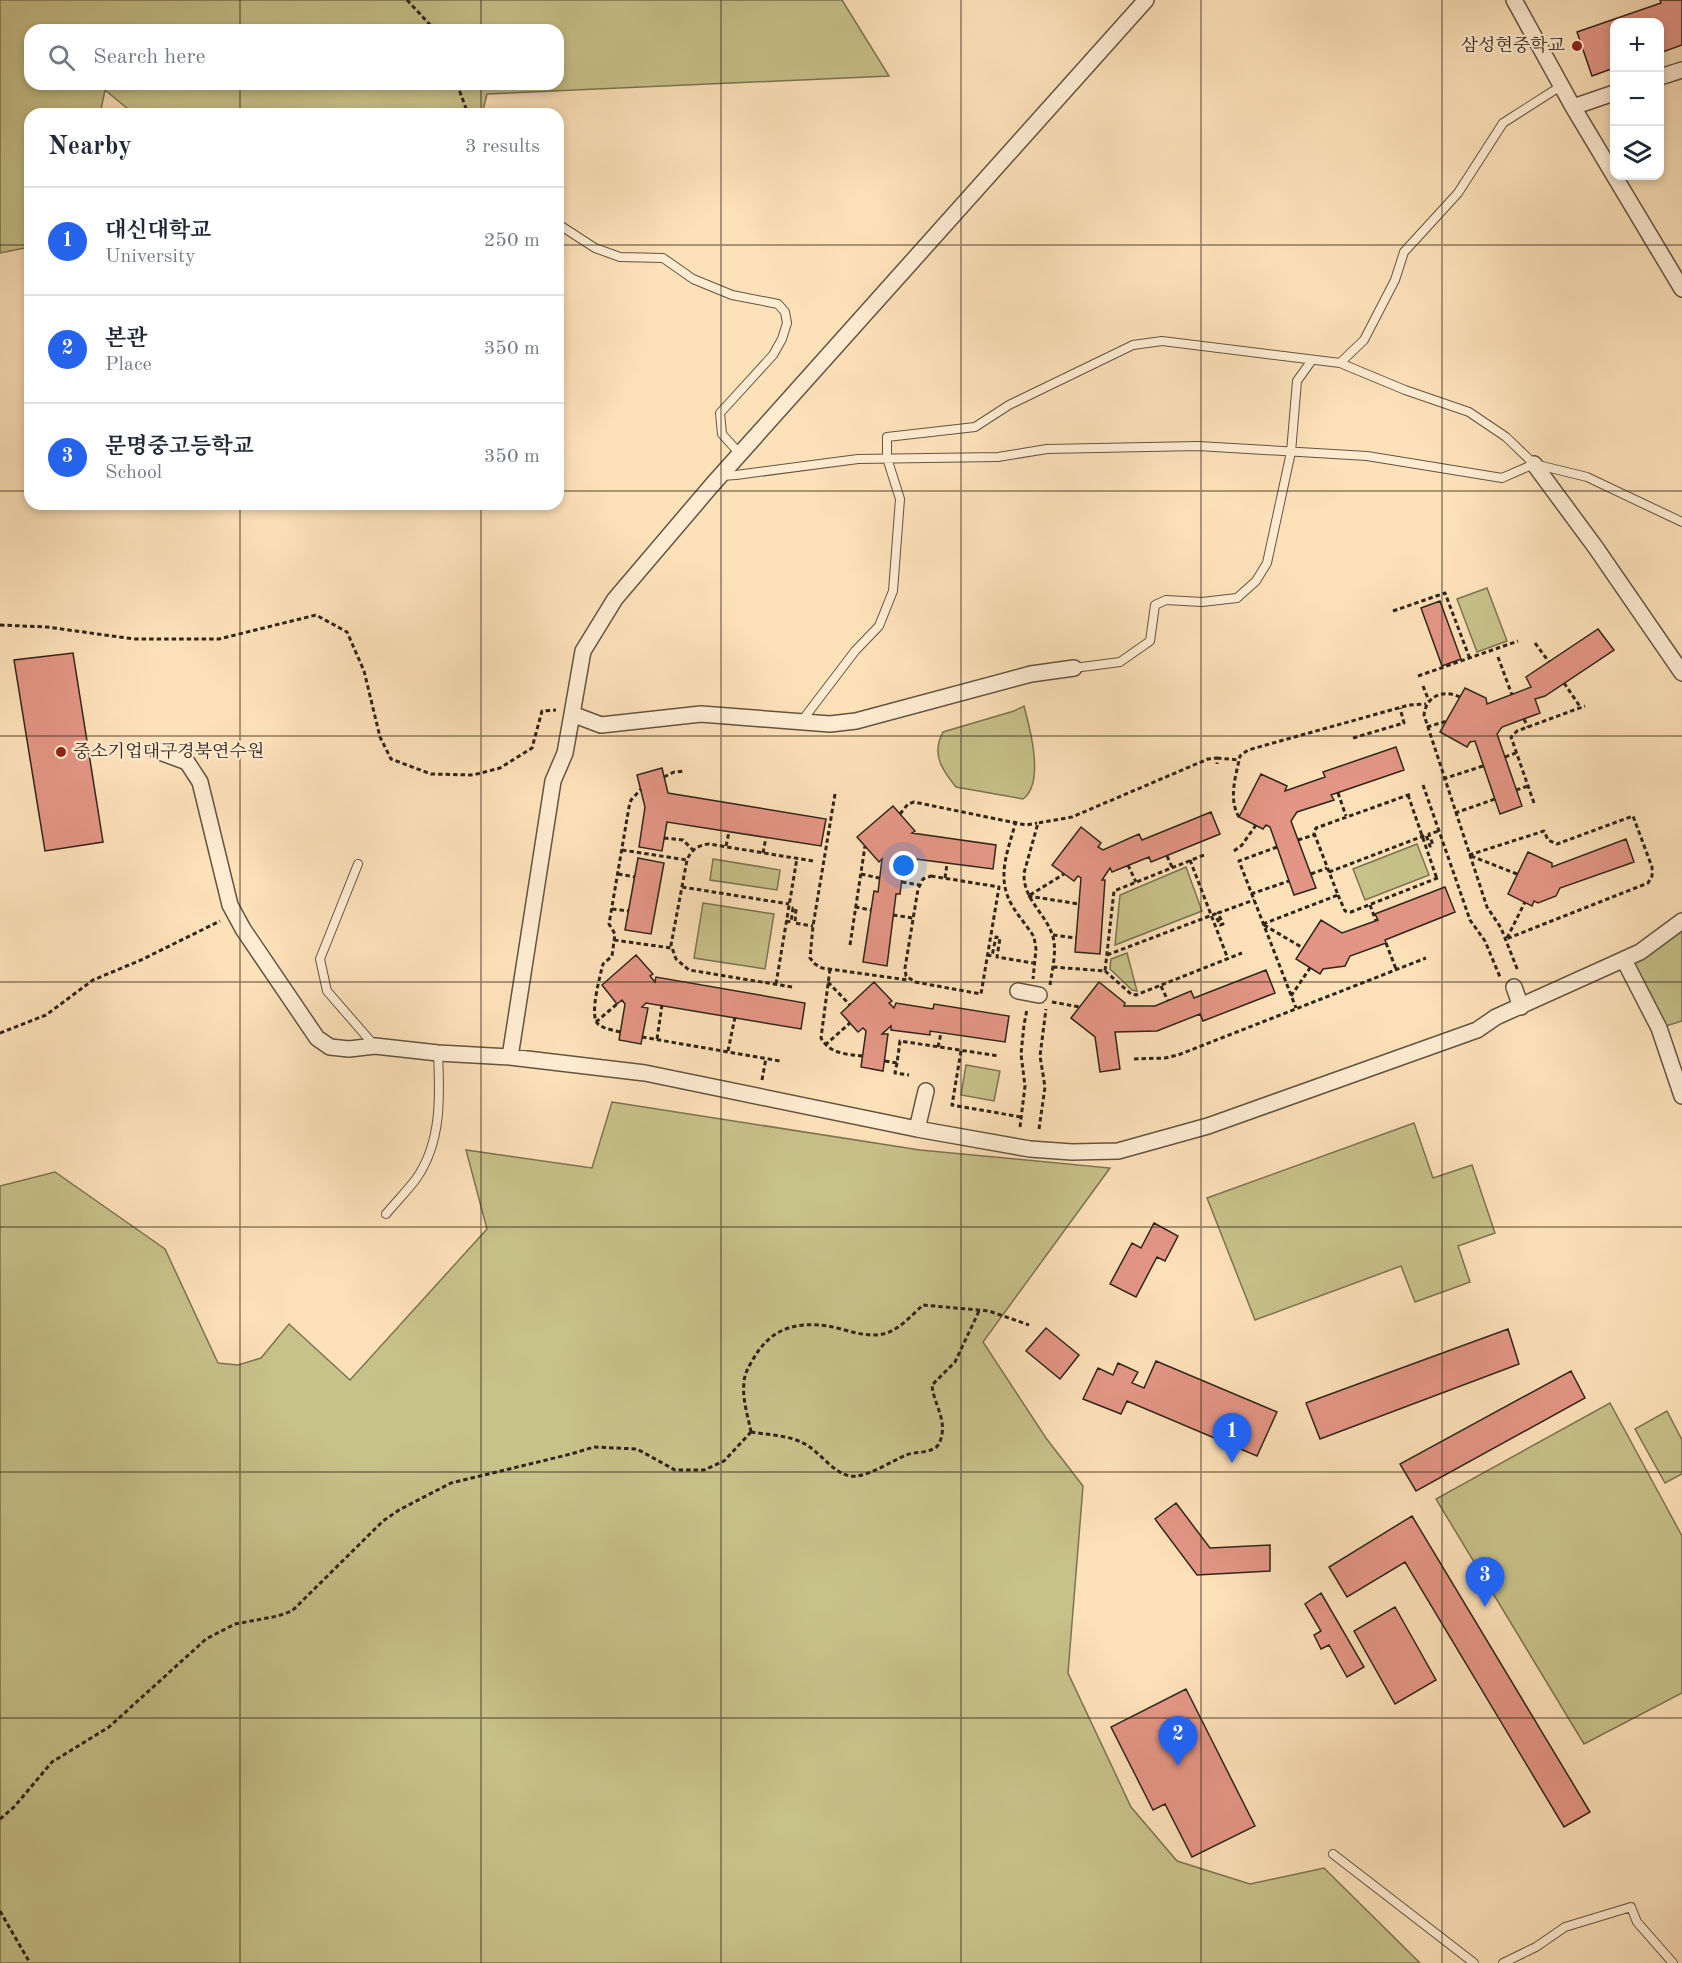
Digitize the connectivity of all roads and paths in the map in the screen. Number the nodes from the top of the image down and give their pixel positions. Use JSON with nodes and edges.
{"nodes":[{"id":1,"x":407,"y":0,"type":"edge"},
{"id":2,"x":1146,"y":0,"type":"edge"},
{"id":3,"x":1514,"y":0,"type":"edge"},
{"id":4,"x":429,"y":24,"type":"edge"},
{"id":5,"x":1682,"y":70,"type":"edge"},
{"id":6,"x":1664,"y":75,"type":"edge"},
{"id":7,"x":1561,"y":86,"type":"junction"},
{"id":8,"x":459,"y":90,"type":"edge"},
{"id":9,"x":1610,"y":94,"type":"edge"},
{"id":10,"x":1573,"y":107,"type":"junction"},
{"id":11,"x":466,"y":108,"type":"edge"},
{"id":12,"x":564,"y":228,"type":"edge"},
{"id":13,"x":1682,"y":290,"type":"edge"},
{"id":14,"x":1312,"y":360,"type":"junction"},
{"id":15,"x":1340,"y":363,"type":"junction"},
{"id":16,"x":1291,"y":452,"type":"junction"},
{"id":17,"x":740,"y":454,"type":"junction"},
{"id":18,"x":887,"y":458,"type":"junction"},
{"id":19,"x":1534,"y":464,"type":"junction"},
{"id":20,"x":721,"y":476,"type":"junction"},
{"id":21,"x":1682,"y":522,"type":"edge"},
{"id":22,"x":1393,"y":611,"type":"dead end"},
{"id":23,"x":0,"y":625,"type":"edge"},
{"id":24,"x":1518,"y":641,"type":"dead end"},
{"id":25,"x":1535,"y":643,"type":"dead end"},
{"id":26,"x":1498,"y":657,"type":"dead end"},
{"id":27,"x":1470,"y":659,"type":"junction"},
{"id":28,"x":1549,"y":662,"type":"dead end"},
{"id":29,"x":1074,"y":668,"type":"joint"},
{"id":30,"x":1682,"y":673,"type":"edge"},
{"id":31,"x":1418,"y":676,"type":"dead end"},
{"id":32,"x":1564,"y":683,"type":"dead end"},
{"id":33,"x":1423,"y":686,"type":"dead end"},
{"id":34,"x":1512,"y":694,"type":"dead end"},
{"id":35,"x":1460,"y":697,"type":"dead end"},
{"id":36,"x":1428,"y":702,"type":"junction"},
{"id":37,"x":1400,"y":708,"type":"junction"},
{"id":38,"x":572,"y":711,"type":"junction"},
{"id":39,"x":1524,"y":719,"type":"dead end"},
{"id":40,"x":1447,"y":721,"type":"dead end"},
{"id":41,"x":801,"y":722,"type":"junction"},
{"id":42,"x":1427,"y":727,"type":"junction"},
{"id":43,"x":1528,"y":727,"type":"junction"},
{"id":44,"x":1353,"y":738,"type":"dead end"},
{"id":45,"x":158,"y":751,"type":"dead end"},
{"id":46,"x":1516,"y":753,"type":"junction"},
{"id":47,"x":1505,"y":757,"type":"dead end"},
{"id":48,"x":1217,"y":758,"type":"junction"},
{"id":49,"x":1239,"y":760,"type":"junction"},
{"id":50,"x":1217,"y":764,"type":"dead end"},
{"id":51,"x":1483,"y":766,"type":"dead end"},
{"id":52,"x":685,"y":771,"type":"dead end"},
{"id":53,"x":664,"y":777,"type":"dead end"},
{"id":54,"x":1443,"y":779,"type":"junction"},
{"id":55,"x":1423,"y":785,"type":"dead end"},
{"id":56,"x":1528,"y":786,"type":"junction"},
{"id":57,"x":641,"y":789,"type":"dead end"},
{"id":58,"x":1516,"y":790,"type":"dead end"},
{"id":59,"x":1338,"y":793,"type":"dead end"},
{"id":60,"x":835,"y":795,"type":"dead end"},
{"id":61,"x":1495,"y":799,"type":"dead end"},
{"id":62,"x":1534,"y":803,"type":"dead end"},
{"id":63,"x":1455,"y":813,"type":"junction"},
{"id":64,"x":900,"y":814,"type":"dead end"},
{"id":65,"x":1346,"y":816,"type":"junction"},
{"id":66,"x":1239,"y":817,"type":"dead end"},
{"id":67,"x":1016,"y":821,"type":"junction"},
{"id":68,"x":1038,"y":823,"type":"junction"},
{"id":69,"x":1256,"y":825,"type":"dead end"},
{"id":70,"x":729,"y":831,"type":"dead end"},
{"id":71,"x":1439,"y":831,"type":"junction"},
{"id":72,"x":1314,"y":834,"type":"junction"},
{"id":73,"x":1422,"y":836,"type":"junction"},
{"id":74,"x":664,"y":837,"type":"dead end"},
{"id":75,"x":766,"y":837,"type":"dead end"},
{"id":76,"x":1298,"y":840,"type":"dead end"},
{"id":77,"x":726,"y":846,"type":"junction"},
{"id":78,"x":865,"y":846,"type":"dead end"},
{"id":79,"x":1277,"y":847,"type":"dead end"},
{"id":80,"x":622,"y":850,"type":"junction"},
{"id":81,"x":693,"y":850,"type":"junction"},
{"id":82,"x":1234,"y":850,"type":"dead end"},
{"id":83,"x":763,"y":853,"type":"junction"},
{"id":84,"x":1204,"y":855,"type":"dead end"},
{"id":85,"x":1469,"y":855,"type":"junction"},
{"id":86,"x":1167,"y":856,"type":"dead end"},
{"id":87,"x":797,"y":858,"type":"junction"},
{"id":88,"x":687,"y":860,"type":"junction"},
{"id":89,"x":1190,"y":860,"type":"junction"},
{"id":90,"x":813,"y":861,"type":"dead end"},
{"id":91,"x":358,"y":864,"type":"dead end"},
{"id":92,"x":947,"y":864,"type":"dead end"},
{"id":93,"x":1128,"y":866,"type":"dead end"},
{"id":94,"x":1172,"y":867,"type":"junction"},
{"id":95,"x":1328,"y":870,"type":"junction"},
{"id":96,"x":618,"y":874,"type":"junction"},
{"id":97,"x":861,"y":874,"type":"junction"},
{"id":98,"x":1064,"y":874,"type":"dead end"},
{"id":99,"x":1311,"y":874,"type":"dead end"},
{"id":100,"x":1517,"y":874,"type":"dead end"},
{"id":101,"x":635,"y":877,"type":"dead end"},
{"id":102,"x":879,"y":878,"type":"dead end"},
{"id":103,"x":945,"y":878,"type":"junction"},
{"id":104,"x":1289,"y":881,"type":"dead end"},
{"id":105,"x":902,"y":882,"type":"dead end"},
{"id":106,"x":1136,"y":882,"type":"junction"},
{"id":107,"x":919,"y":885,"type":"junction"},
{"id":108,"x":682,"y":887,"type":"junction"},
{"id":109,"x":1251,"y":894,"type":"junction"},
{"id":110,"x":1338,"y":895,"type":"junction"},
{"id":111,"x":1028,"y":896,"type":"junction"},
{"id":112,"x":1254,"y":900,"type":"junction"},
{"id":113,"x":1525,"y":902,"type":"dead end"},
{"id":114,"x":789,"y":904,"type":"junction"},
{"id":115,"x":1079,"y":904,"type":"dead end"},
{"id":116,"x":1370,"y":905,"type":"junction"},
{"id":117,"x":855,"y":907,"type":"junction"},
{"id":118,"x":612,"y":909,"type":"junction"},
{"id":119,"x":871,"y":910,"type":"dead end"},
{"id":120,"x":629,"y":911,"type":"dead end"},
{"id":121,"x":235,"y":914,"type":"junction"},
{"id":122,"x":893,"y":915,"type":"dead end"},
{"id":123,"x":1212,"y":916,"type":"junction"},
{"id":124,"x":913,"y":918,"type":"junction"},
{"id":125,"x":786,"y":921,"type":"junction"},
{"id":126,"x":1376,"y":921,"type":"dead end"},
{"id":127,"x":1682,"y":921,"type":"edge"},
{"id":128,"x":1263,"y":924,"type":"junction"},
{"id":129,"x":813,"y":926,"type":"junction"},
{"id":130,"x":1053,"y":935,"type":"junction"},
{"id":131,"x":1076,"y":938,"type":"dead end"},
{"id":132,"x":1506,"y":939,"type":"junction"},
{"id":133,"x":614,"y":940,"type":"junction"},
{"id":134,"x":1101,"y":941,"type":"dead end"},
{"id":135,"x":1108,"y":942,"type":"junction"},
{"id":136,"x":1386,"y":943,"type":"dead end"},
{"id":137,"x":850,"y":945,"type":"dead end"},
{"id":138,"x":671,"y":948,"type":"junction"},
{"id":139,"x":1303,"y":948,"type":"dead end"},
{"id":140,"x":1242,"y":953,"type":"dead end"},
{"id":141,"x":987,"y":955,"type":"junction"},
{"id":142,"x":1107,"y":955,"type":"junction"},
{"id":143,"x":1426,"y":958,"type":"dead end"},
{"id":144,"x":1228,"y":959,"type":"junction"},
{"id":145,"x":1624,"y":960,"type":"junction"},
{"id":146,"x":1034,"y":963,"type":"junction"},
{"id":147,"x":1053,"y":967,"type":"junction"},
{"id":148,"x":1310,"y":968,"type":"dead end"},
{"id":149,"x":830,"y":969,"type":"junction"},
{"id":150,"x":1396,"y":970,"type":"junction"},
{"id":151,"x":1105,"y":971,"type":"junction"},
{"id":152,"x":1511,"y":980,"type":"junction"},
{"id":153,"x":912,"y":981,"type":"junction"},
{"id":154,"x":828,"y":982,"type":"junction"},
{"id":155,"x":776,"y":984,"type":"junction"},
{"id":156,"x":1161,"y":986,"type":"junction"},
{"id":157,"x":792,"y":987,"type":"dead end"},
{"id":158,"x":1034,"y":992,"type":"junction"},
{"id":159,"x":1291,"y":996,"type":"junction"},
{"id":160,"x":1168,"y":1001,"type":"dead end"},
{"id":161,"x":617,"y":1004,"type":"dead end"},
{"id":162,"x":662,"y":1005,"type":"dead end"},
{"id":163,"x":850,"y":1005,"type":"dead end"},
{"id":164,"x":1521,"y":1006,"type":"junction"},
{"id":165,"x":1080,"y":1007,"type":"dead end"},
{"id":166,"x":1296,"y":1008,"type":"junction"},
{"id":167,"x":735,"y":1017,"type":"dead end"},
{"id":168,"x":596,"y":1022,"type":"junction"},
{"id":169,"x":850,"y":1023,"type":"dead end"},
{"id":170,"x":620,"y":1032,"type":"dead end"},
{"id":171,"x":0,"y":1033,"type":"edge"},
{"id":172,"x":941,"y":1033,"type":"dead end"},
{"id":173,"x":642,"y":1037,"type":"dead end"},
{"id":174,"x":657,"y":1039,"type":"junction"},
{"id":175,"x":825,"y":1045,"type":"junction"},
{"id":176,"x":375,"y":1046,"type":"junction"},
{"id":177,"x":938,"y":1047,"type":"junction"},
{"id":178,"x":962,"y":1051,"type":"junction"},
{"id":179,"x":728,"y":1052,"type":"junction"},
{"id":180,"x":438,"y":1053,"type":"junction"},
{"id":181,"x":862,"y":1056,"type":"dead end"},
{"id":182,"x":999,"y":1056,"type":"dead end"},
{"id":183,"x":510,"y":1057,"type":"junction"},
{"id":184,"x":766,"y":1058,"type":"junction"},
{"id":185,"x":1134,"y":1059,"type":"dead end"},
{"id":186,"x":885,"y":1060,"type":"dead end"},
{"id":187,"x":780,"y":1061,"type":"dead end"},
{"id":188,"x":897,"y":1063,"type":"junction"},
{"id":189,"x":909,"y":1075,"type":"dead end"},
{"id":190,"x":761,"y":1084,"type":"dead end"},
{"id":191,"x":926,"y":1091,"type":"dead end"},
{"id":192,"x":1682,"y":1096,"type":"edge"},
{"id":193,"x":1021,"y":1118,"type":"junction"},
{"id":194,"x":1020,"y":1127,"type":"dead end"},
{"id":195,"x":917,"y":1129,"type":"junction"},
{"id":196,"x":1039,"y":1129,"type":"dead end"},
{"id":197,"x":386,"y":1214,"type":"dead end"},
{"id":198,"x":980,"y":1310,"type":"junction"},
{"id":199,"x":1029,"y":1325,"type":"dead end"},
{"id":200,"x":751,"y":1432,"type":"junction"},
{"id":201,"x":0,"y":1820,"type":"edge"},
{"id":202,"x":1333,"y":1854,"type":"dead end"},
{"id":203,"x":0,"y":1911,"type":"edge"},
{"id":204,"x":30,"y":1963,"type":"edge"},
{"id":205,"x":1474,"y":1963,"type":"edge"},
{"id":206,"x":1503,"y":1963,"type":"edge"},
{"id":207,"x":1673,"y":1963,"type":"edge"}],
"edges":[{"from":1,"to":4,"type":"path"},
{"from":2,"to":17,"type":"street"},
{"from":3,"to":7,"type":"street"},
{"from":5,"to":6,"type":"street"},
{"from":7,"to":10,"type":"street"},
{"from":7,"to":15,"type":"lane"},
{"from":8,"to":11,"type":"path"},
{"from":9,"to":10,"type":"street"},
{"from":10,"to":13,"type":"street"},
{"from":12,"to":17,"type":"lane"},
{"from":14,"to":15,"type":"lane"},
{"from":14,"to":16,"type":"lane"},
{"from":14,"to":18,"type":"lane"},
{"from":15,"to":19,"type":"lane"},
{"from":16,"to":18,"type":"lane"},
{"from":16,"to":19,"type":"lane"},
{"from":16,"to":29,"type":"lane"},
{"from":17,"to":20,"type":"street"},
{"from":18,"to":20,"type":"lane"},
{"from":18,"to":41,"type":"lane"},
{"from":19,"to":21,"type":"lane"},
{"from":19,"to":30,"type":"street"},
{"from":20,"to":38,"type":"street"},
{"from":22,"to":27,"type":"path"},
{"from":23,"to":38,"type":"path"},
{"from":24,"to":27,"type":"path"},
{"from":25,"to":28,"type":"path"},
{"from":26,"to":34,"type":"path"},
{"from":27,"to":31,"type":"path"},
{"from":29,"to":41,"type":"street"},
{"from":32,"to":43,"type":"path"},
{"from":33,"to":36,"type":"path"},
{"from":35,"to":36,"type":"path"},
{"from":36,"to":37,"type":"path"},
{"from":36,"to":42,"type":"path"},
{"from":37,"to":44,"type":"path"},
{"from":37,"to":49,"type":"path"},
{"from":38,"to":41,"type":"street"},
{"from":38,"to":183,"type":"street"},
{"from":39,"to":43,"type":"path"},
{"from":40,"to":42,"type":"path"},
{"from":42,"to":54,"type":"path"},
{"from":43,"to":46,"type":"path"},
{"from":45,"to":121,"type":"street"},
{"from":46,"to":47,"type":"path"},
{"from":46,"to":56,"type":"path"},
{"from":48,"to":49,"type":"path"},
{"from":48,"to":50,"type":"path"},
{"from":48,"to":68,"type":"path"},
{"from":49,"to":66,"type":"path"},
{"from":51,"to":54,"type":"path"},
{"from":52,"to":53,"type":"path"},
{"from":54,"to":63,"type":"path"},
{"from":55,"to":71,"type":"path"},
{"from":56,"to":58,"type":"path"},
{"from":56,"to":62,"type":"path"},
{"from":57,"to":80,"type":"path"},
{"from":59,"to":65,"type":"path"},
{"from":60,"to":129,"type":"path"},
{"from":61,"to":63,"type":"path"},
{"from":63,"to":85,"type":"path"},
{"from":64,"to":67,"type":"path"},
{"from":65,"to":72,"type":"path"},
{"from":65,"to":73,"type":"path"},
{"from":67,"to":68,"type":"path"},
{"from":67,"to":146,"type":"path"},
{"from":68,"to":111,"type":"path"},
{"from":69,"to":82,"type":"path"},
{"from":70,"to":77,"type":"path"},
{"from":71,"to":73,"type":"path"},
{"from":71,"to":152,"type":"path"},
{"from":72,"to":76,"type":"path"},
{"from":72,"to":95,"type":"path"},
{"from":73,"to":95,"type":"path"},
{"from":73,"to":116,"type":"path"},
{"from":74,"to":81,"type":"path"},
{"from":75,"to":83,"type":"path"},
{"from":77,"to":81,"type":"path"},
{"from":77,"to":83,"type":"path"},
{"from":78,"to":97,"type":"path"},
{"from":79,"to":109,"type":"path"},
{"from":80,"to":88,"type":"path"},
{"from":80,"to":96,"type":"path"},
{"from":81,"to":88,"type":"path"},
{"from":83,"to":87,"type":"path"},
{"from":84,"to":89,"type":"path"},
{"from":85,"to":100,"type":"path"},
{"from":85,"to":132,"type":"path"},
{"from":85,"to":132,"type":"path"},
{"from":86,"to":94,"type":"path"},
{"from":87,"to":90,"type":"path"},
{"from":87,"to":114,"type":"path"},
{"from":88,"to":108,"type":"path"},
{"from":89,"to":94,"type":"path"},
{"from":89,"to":123,"type":"path"},
{"from":91,"to":176,"type":"lane"},
{"from":92,"to":103,"type":"path"},
{"from":93,"to":106,"type":"path"},
{"from":94,"to":106,"type":"path"},
{"from":95,"to":99,"type":"path"},
{"from":95,"to":110,"type":"path"},
{"from":96,"to":101,"type":"path"},
{"from":96,"to":118,"type":"path"},
{"from":97,"to":102,"type":"path"},
{"from":97,"to":117,"type":"path"},
{"from":98,"to":111,"type":"path"},
{"from":103,"to":107,"type":"path"},
{"from":103,"to":141,"type":"path"},
{"from":104,"to":109,"type":"path"},
{"from":105,"to":107,"type":"path"},
{"from":106,"to":135,"type":"path"},
{"from":107,"to":124,"type":"path"},
{"from":108,"to":114,"type":"path"},
{"from":108,"to":138,"type":"path"},
{"from":109,"to":112,"type":"path"},
{"from":110,"to":116,"type":"path"},
{"from":110,"to":128,"type":"path"},
{"from":111,"to":115,"type":"path"},
{"from":111,"to":130,"type":"path"},
{"from":112,"to":123,"type":"path"},
{"from":112,"to":128,"type":"path"},
{"from":113,"to":132,"type":"path"},
{"from":114,"to":125,"type":"path"},
{"from":116,"to":126,"type":"path"},
{"from":117,"to":119,"type":"path"},
{"from":117,"to":137,"type":"path"},
{"from":118,"to":120,"type":"path"},
{"from":118,"to":133,"type":"path"},
{"from":121,"to":171,"type":"path"},
{"from":121,"to":176,"type":"street"},
{"from":122,"to":124,"type":"path"},
{"from":123,"to":142,"type":"path"},
{"from":123,"to":144,"type":"path"},
{"from":124,"to":153,"type":"path"},
{"from":125,"to":129,"type":"path"},
{"from":125,"to":155,"type":"path"},
{"from":127,"to":145,"type":"street"},
{"from":128,"to":139,"type":"path"},
{"from":128,"to":159,"type":"path"},
{"from":129,"to":149,"type":"path"},
{"from":130,"to":131,"type":"path"},
{"from":130,"to":147,"type":"path"},
{"from":132,"to":152,"type":"path"},
{"from":133,"to":138,"type":"path"},
{"from":133,"to":168,"type":"path"},
{"from":134,"to":135,"type":"path"},
{"from":135,"to":142,"type":"path"},
{"from":136,"to":150,"type":"path"},
{"from":138,"to":155,"type":"path"},
{"from":140,"to":144,"type":"path"},
{"from":141,"to":146,"type":"path"},
{"from":141,"to":153,"type":"path"},
{"from":142,"to":151,"type":"path"},
{"from":143,"to":150,"type":"path"},
{"from":144,"to":156,"type":"path"},
{"from":145,"to":164,"type":"street"},
{"from":145,"to":192,"type":"street"},
{"from":146,"to":158,"type":"path"},
{"from":147,"to":151,"type":"path"},
{"from":147,"to":158,"type":"path"},
{"from":148,"to":159,"type":"path"},
{"from":149,"to":153,"type":"path"},
{"from":149,"to":154,"type":"path"},
{"from":150,"to":166,"type":"path"},
{"from":151,"to":156,"type":"path"},
{"from":152,"to":164,"type":"street"},
{"from":154,"to":163,"type":"path"},
{"from":154,"to":175,"type":"path"},
{"from":155,"to":157,"type":"path"},
{"from":156,"to":160,"type":"path"},
{"from":158,"to":193,"type":"path"},
{"from":159,"to":166,"type":"path"},
{"from":161,"to":168,"type":"path"},
{"from":162,"to":174,"type":"path"},
{"from":164,"to":195,"type":"street"},
{"from":165,"to":196,"type":"path"},
{"from":166,"to":185,"type":"path"},
{"from":167,"to":179,"type":"path"},
{"from":168,"to":170,"type":"path"},
{"from":169,"to":175,"type":"path"},
{"from":172,"to":177,"type":"path"},
{"from":173,"to":174,"type":"path"},
{"from":174,"to":179,"type":"path"},
{"from":175,"to":181,"type":"path"},
{"from":176,"to":180,"type":"street"},
{"from":177,"to":178,"type":"path"},
{"from":177,"to":188,"type":"path"},
{"from":178,"to":182,"type":"path"},
{"from":178,"to":193,"type":"path"},
{"from":179,"to":184,"type":"path"},
{"from":180,"to":183,"type":"street"},
{"from":180,"to":197,"type":"lane"},
{"from":183,"to":195,"type":"street"},
{"from":184,"to":187,"type":"path"},
{"from":184,"to":190,"type":"path"},
{"from":186,"to":188,"type":"path"},
{"from":188,"to":189,"type":"path"},
{"from":191,"to":195,"type":"street"},
{"from":193,"to":194,"type":"path"},
{"from":198,"to":199,"type":"path"},
{"from":198,"to":200,"type":"path"},
{"from":198,"to":200,"type":"path"},
{"from":200,"to":201,"type":"path"},
{"from":202,"to":205,"type":"lane"},
{"from":203,"to":204,"type":"path"},
{"from":206,"to":207,"type":"lane"}]}
